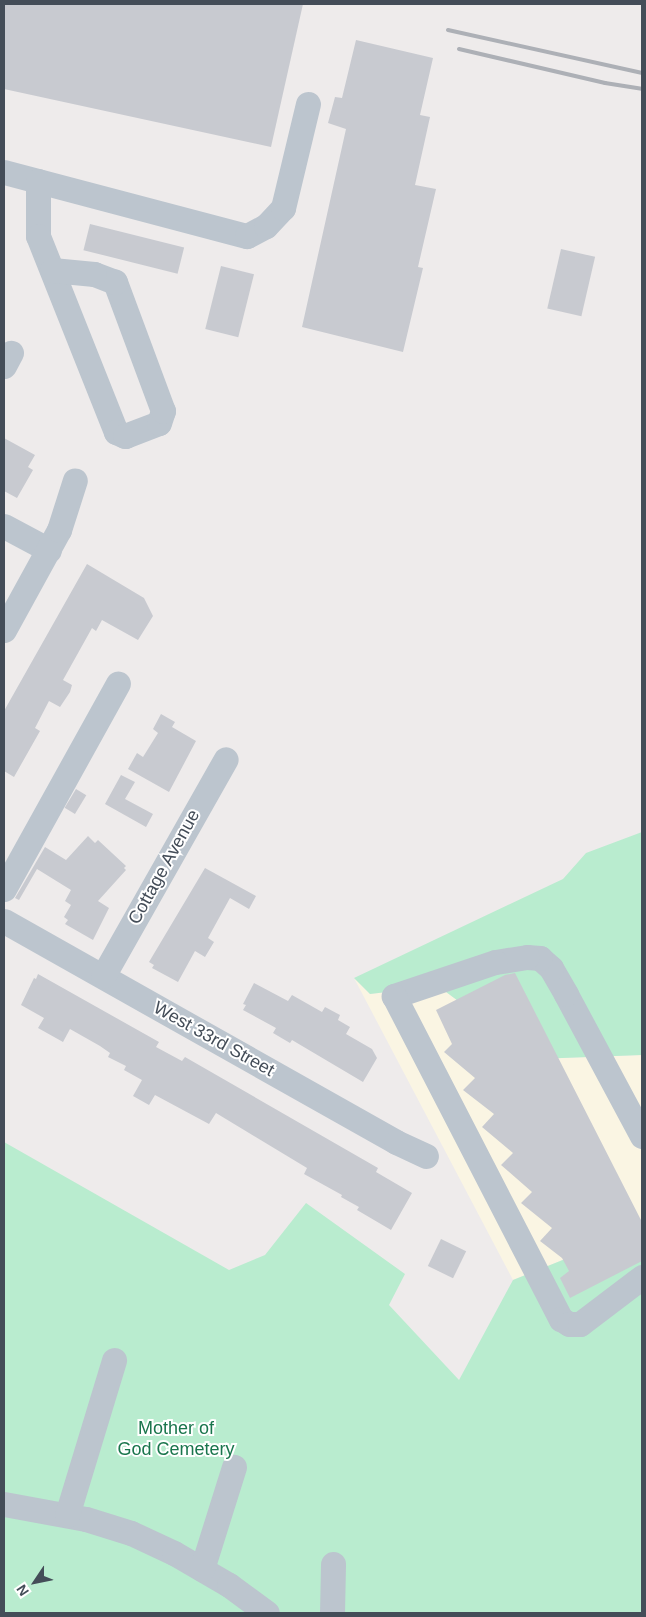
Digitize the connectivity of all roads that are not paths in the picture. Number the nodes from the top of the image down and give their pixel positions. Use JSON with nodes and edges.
{"nodes":[{"id":1,"x":308,"y":104,"type":"dead end"},
{"id":2,"x":4,"y":172,"type":"edge"},
{"id":3,"x":38,"y":181,"type":"junction"},
{"id":4,"x":52,"y":270,"type":"junction"},
{"id":5,"x":75,"y":480,"type":"dead end"},
{"id":6,"x":4,"y":526,"type":"edge"},
{"id":7,"x":49,"y":550,"type":"junction"},
{"id":8,"x":4,"y":630,"type":"edge"},
{"id":9,"x":118,"y":683,"type":"dead end"},
{"id":10,"x":226,"y":759,"type":"dead end"},
{"id":11,"x":4,"y":889,"type":"edge"},
{"id":12,"x":4,"y":920,"type":"edge"},
{"id":13,"x":103,"y":976,"type":"junction"},
{"id":14,"x":642,"y":1136,"type":"edge"},
{"id":15,"x":426,"y":1156,"type":"dead end"},
{"id":16,"x":642,"y":1277,"type":"edge"},
{"id":17,"x":114,"y":1360,"type":"dead end"},
{"id":18,"x":234,"y":1467,"type":"dead end"},
{"id":19,"x":4,"y":1504,"type":"edge"},
{"id":20,"x":67,"y":1515,"type":"junction"},
{"id":21,"x":333,"y":1564,"type":"dead end"},
{"id":22,"x":202,"y":1569,"type":"junction"},
{"id":23,"x":267,"y":1613,"type":"edge"},
{"id":24,"x":332,"y":1613,"type":"edge"}],
"edges":[{"from":1,"to":3,"type":"street"},
{"from":2,"to":3,"type":"street"},
{"from":3,"to":4,"type":"street"},
{"from":4,"to":4,"type":"street"},
{"from":5,"to":7,"type":"street"},
{"from":6,"to":7,"type":"street"},
{"from":7,"to":8,"type":"street"},
{"from":9,"to":11,"type":"street"},
{"from":10,"to":13,"type":"street","name":"Cottage Avenue"},
{"from":12,"to":13,"type":"street","name":"West 33rd Street"},
{"from":13,"to":15,"type":"street","name":"West 33rd Street"},
{"from":14,"to":16,"type":"street"},
{"from":17,"to":20,"type":"street"},
{"from":18,"to":22,"type":"street"},
{"from":19,"to":20,"type":"street"},
{"from":20,"to":22,"type":"street"},
{"from":21,"to":24,"type":"street"},
{"from":22,"to":23,"type":"street"}]}
